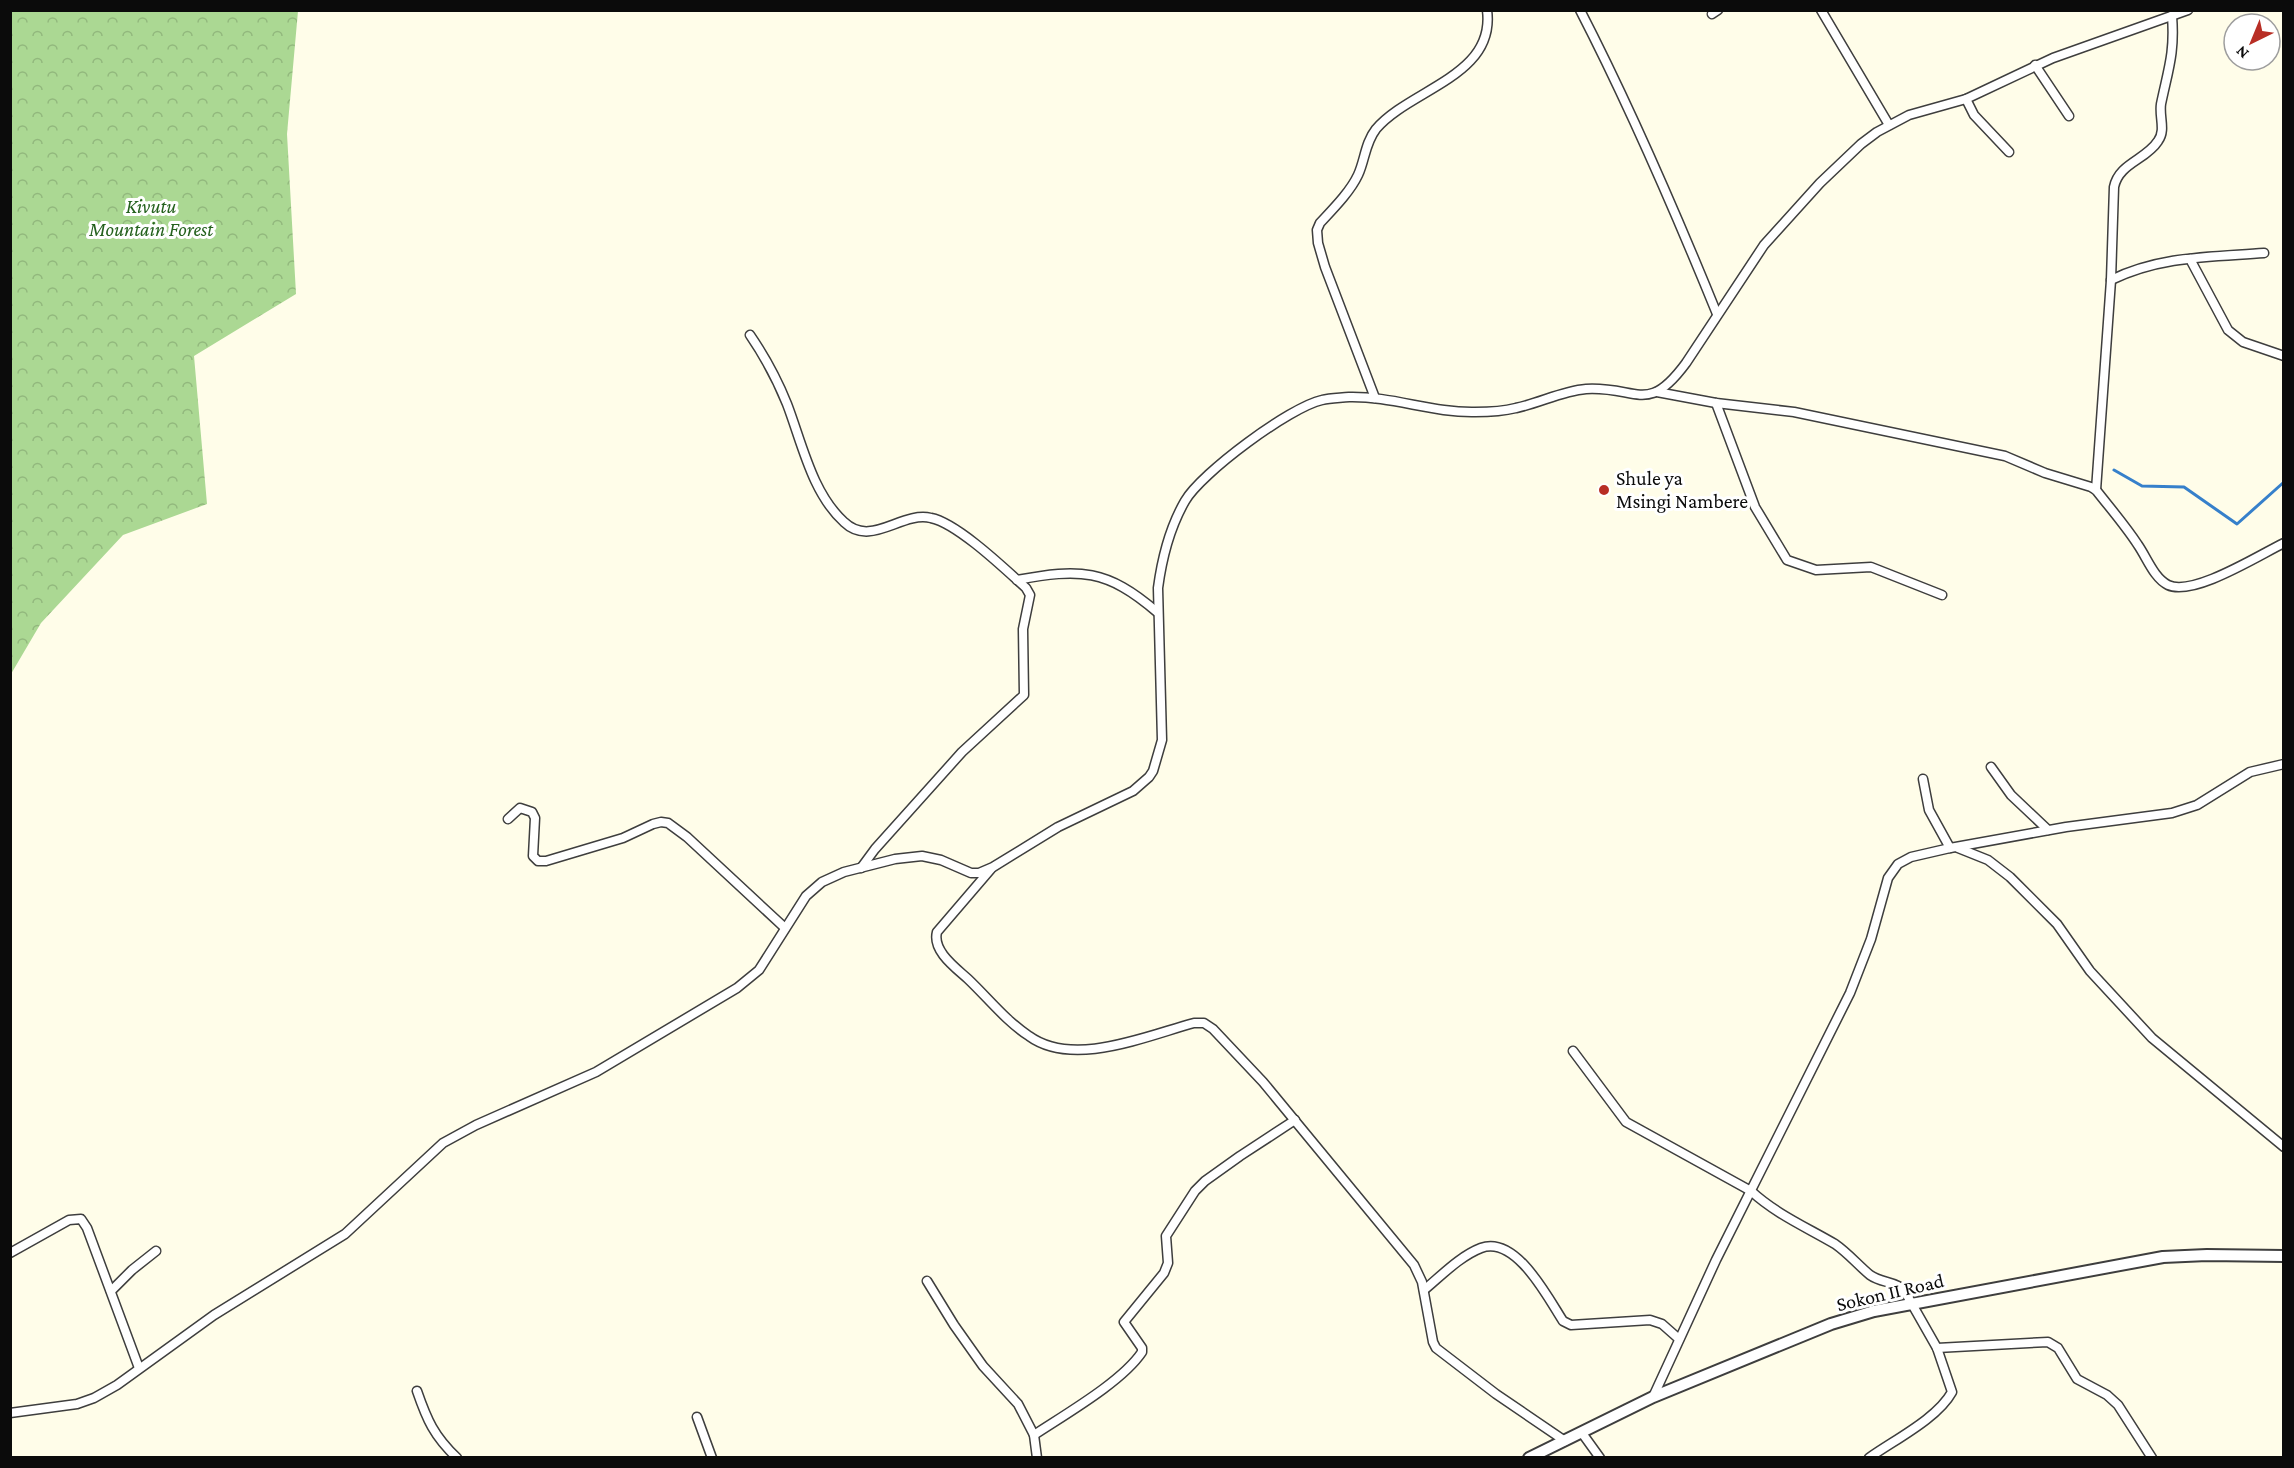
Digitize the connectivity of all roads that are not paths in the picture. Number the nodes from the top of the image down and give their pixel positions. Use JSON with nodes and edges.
{"nodes":[{"id":1,"x":1487,"y":10,"type":"edge"},
{"id":2,"x":1580,"y":10,"type":"edge"},
{"id":3,"x":2188,"y":10,"type":"edge"},
{"id":4,"x":1822,"y":11,"type":"edge"},
{"id":5,"x":2172,"y":16,"type":"junction"},
{"id":6,"x":2035,"y":65,"type":"junction"},
{"id":7,"x":1966,"y":99,"type":"junction"},
{"id":8,"x":2069,"y":116,"type":"dead end"},
{"id":9,"x":1889,"y":125,"type":"junction"},
{"id":10,"x":2009,"y":152,"type":"dead end"},
{"id":11,"x":2264,"y":253,"type":"dead end"},
{"id":12,"x":2190,"y":259,"type":"junction"},
{"id":13,"x":2111,"y":280,"type":"junction"},
{"id":14,"x":1717,"y":314,"type":"junction"},
{"id":15,"x":750,"y":335,"type":"dead end"},
{"id":16,"x":2283,"y":356,"type":"edge"},
{"id":17,"x":1657,"y":392,"type":"junction"},
{"id":18,"x":1376,"y":398,"type":"junction"},
{"id":19,"x":1716,"y":403,"type":"junction"},
{"id":20,"x":2096,"y":490,"type":"junction"},
{"id":21,"x":2283,"y":543,"type":"edge"},
{"id":22,"x":1017,"y":580,"type":"junction"},
{"id":23,"x":1942,"y":595,"type":"dead end"},
{"id":24,"x":1157,"y":612,"type":"junction"},
{"id":25,"x":2283,"y":764,"type":"edge"},
{"id":26,"x":1991,"y":767,"type":"dead end"},
{"id":27,"x":1923,"y":780,"type":"dead end"},
{"id":28,"x":508,"y":819,"type":"dead end"},
{"id":29,"x":2048,"y":830,"type":"junction"},
{"id":30,"x":1953,"y":848,"type":"junction"},
{"id":31,"x":993,"y":867,"type":"junction"},
{"id":32,"x":861,"y":869,"type":"junction"},
{"id":33,"x":785,"y":928,"type":"junction"},
{"id":34,"x":1573,"y":1051,"type":"dead end"},
{"id":35,"x":1295,"y":1120,"type":"junction"},
{"id":36,"x":2283,"y":1147,"type":"edge"},
{"id":37,"x":1751,"y":1191,"type":"junction"},
{"id":38,"x":156,"y":1251,"type":"dead end"},
{"id":39,"x":10,"y":1253,"type":"edge"},
{"id":40,"x":2283,"y":1256,"type":"edge"},
{"id":41,"x":927,"y":1281,"type":"dead end"},
{"id":42,"x":1424,"y":1290,"type":"junction"},
{"id":43,"x":111,"y":1291,"type":"junction"},
{"id":44,"x":1913,"y":1303,"type":"junction"},
{"id":45,"x":1679,"y":1339,"type":"junction"},
{"id":46,"x":1937,"y":1348,"type":"junction"},
{"id":47,"x":138,"y":1368,"type":"junction"},
{"id":48,"x":417,"y":1391,"type":"dead end"},
{"id":49,"x":1653,"y":1398,"type":"junction"},
{"id":50,"x":10,"y":1413,"type":"edge"},
{"id":51,"x":697,"y":1417,"type":"dead end"},
{"id":52,"x":1582,"y":1433,"type":"junction"},
{"id":53,"x":1034,"y":1435,"type":"junction"},
{"id":54,"x":1565,"y":1441,"type":"junction"},
{"id":55,"x":458,"y":1458,"type":"edge"},
{"id":56,"x":712,"y":1458,"type":"edge"},
{"id":57,"x":1037,"y":1458,"type":"edge"},
{"id":58,"x":1529,"y":1458,"type":"edge"},
{"id":59,"x":1600,"y":1458,"type":"edge"},
{"id":60,"x":1869,"y":1458,"type":"edge"},
{"id":61,"x":2152,"y":1458,"type":"edge"}],
"edges":[{"from":1,"to":18,"type":"street"},
{"from":2,"to":14,"type":"street"},
{"from":3,"to":5,"type":"street"},
{"from":4,"to":9,"type":"street"},
{"from":5,"to":6,"type":"street"},
{"from":5,"to":13,"type":"street"},
{"from":6,"to":7,"type":"street"},
{"from":6,"to":8,"type":"street"},
{"from":7,"to":9,"type":"street"},
{"from":7,"to":10,"type":"street"},
{"from":9,"to":14,"type":"street"},
{"from":11,"to":12,"type":"street"},
{"from":12,"to":13,"type":"street"},
{"from":12,"to":16,"type":"street"},
{"from":13,"to":20,"type":"street"},
{"from":14,"to":17,"type":"street"},
{"from":15,"to":22,"type":"street"},
{"from":17,"to":18,"type":"street"},
{"from":17,"to":19,"type":"street"},
{"from":18,"to":24,"type":"street"},
{"from":19,"to":20,"type":"street"},
{"from":19,"to":23,"type":"street"},
{"from":20,"to":21,"type":"street"},
{"from":22,"to":24,"type":"street"},
{"from":22,"to":32,"type":"street"},
{"from":24,"to":31,"type":"street"},
{"from":25,"to":29,"type":"street"},
{"from":26,"to":29,"type":"street"},
{"from":27,"to":30,"type":"street"},
{"from":28,"to":33,"type":"street"},
{"from":29,"to":30,"type":"street"},
{"from":30,"to":36,"type":"street"},
{"from":30,"to":37,"type":"street"},
{"from":31,"to":32,"type":"street"},
{"from":31,"to":35,"type":"street"},
{"from":32,"to":33,"type":"street"},
{"from":33,"to":47,"type":"street"},
{"from":34,"to":37,"type":"street"},
{"from":35,"to":42,"type":"street"},
{"from":35,"to":53,"type":"street"},
{"from":37,"to":44,"type":"street"},
{"from":37,"to":45,"type":"street"},
{"from":38,"to":43,"type":"street"},
{"from":39,"to":43,"type":"street"},
{"from":40,"to":44,"type":"street","name":"Sokon II Road"},
{"from":41,"to":53,"type":"street"},
{"from":42,"to":45,"type":"street"},
{"from":42,"to":54,"type":"street"},
{"from":43,"to":47,"type":"street"},
{"from":44,"to":46,"type":"street"},
{"from":44,"to":49,"type":"street","name":"Sokon II Road"},
{"from":45,"to":49,"type":"street"},
{"from":46,"to":60,"type":"street"},
{"from":46,"to":61,"type":"street"},
{"from":47,"to":50,"type":"street"},
{"from":48,"to":55,"type":"street"},
{"from":49,"to":52,"type":"street","name":"Sokon II Road"},
{"from":51,"to":56,"type":"street"},
{"from":52,"to":54,"type":"street","name":"Sokon II Road"},
{"from":52,"to":59,"type":"street"},
{"from":53,"to":57,"type":"street"},
{"from":54,"to":58,"type":"street","name":"Sokon II Road"}]}
